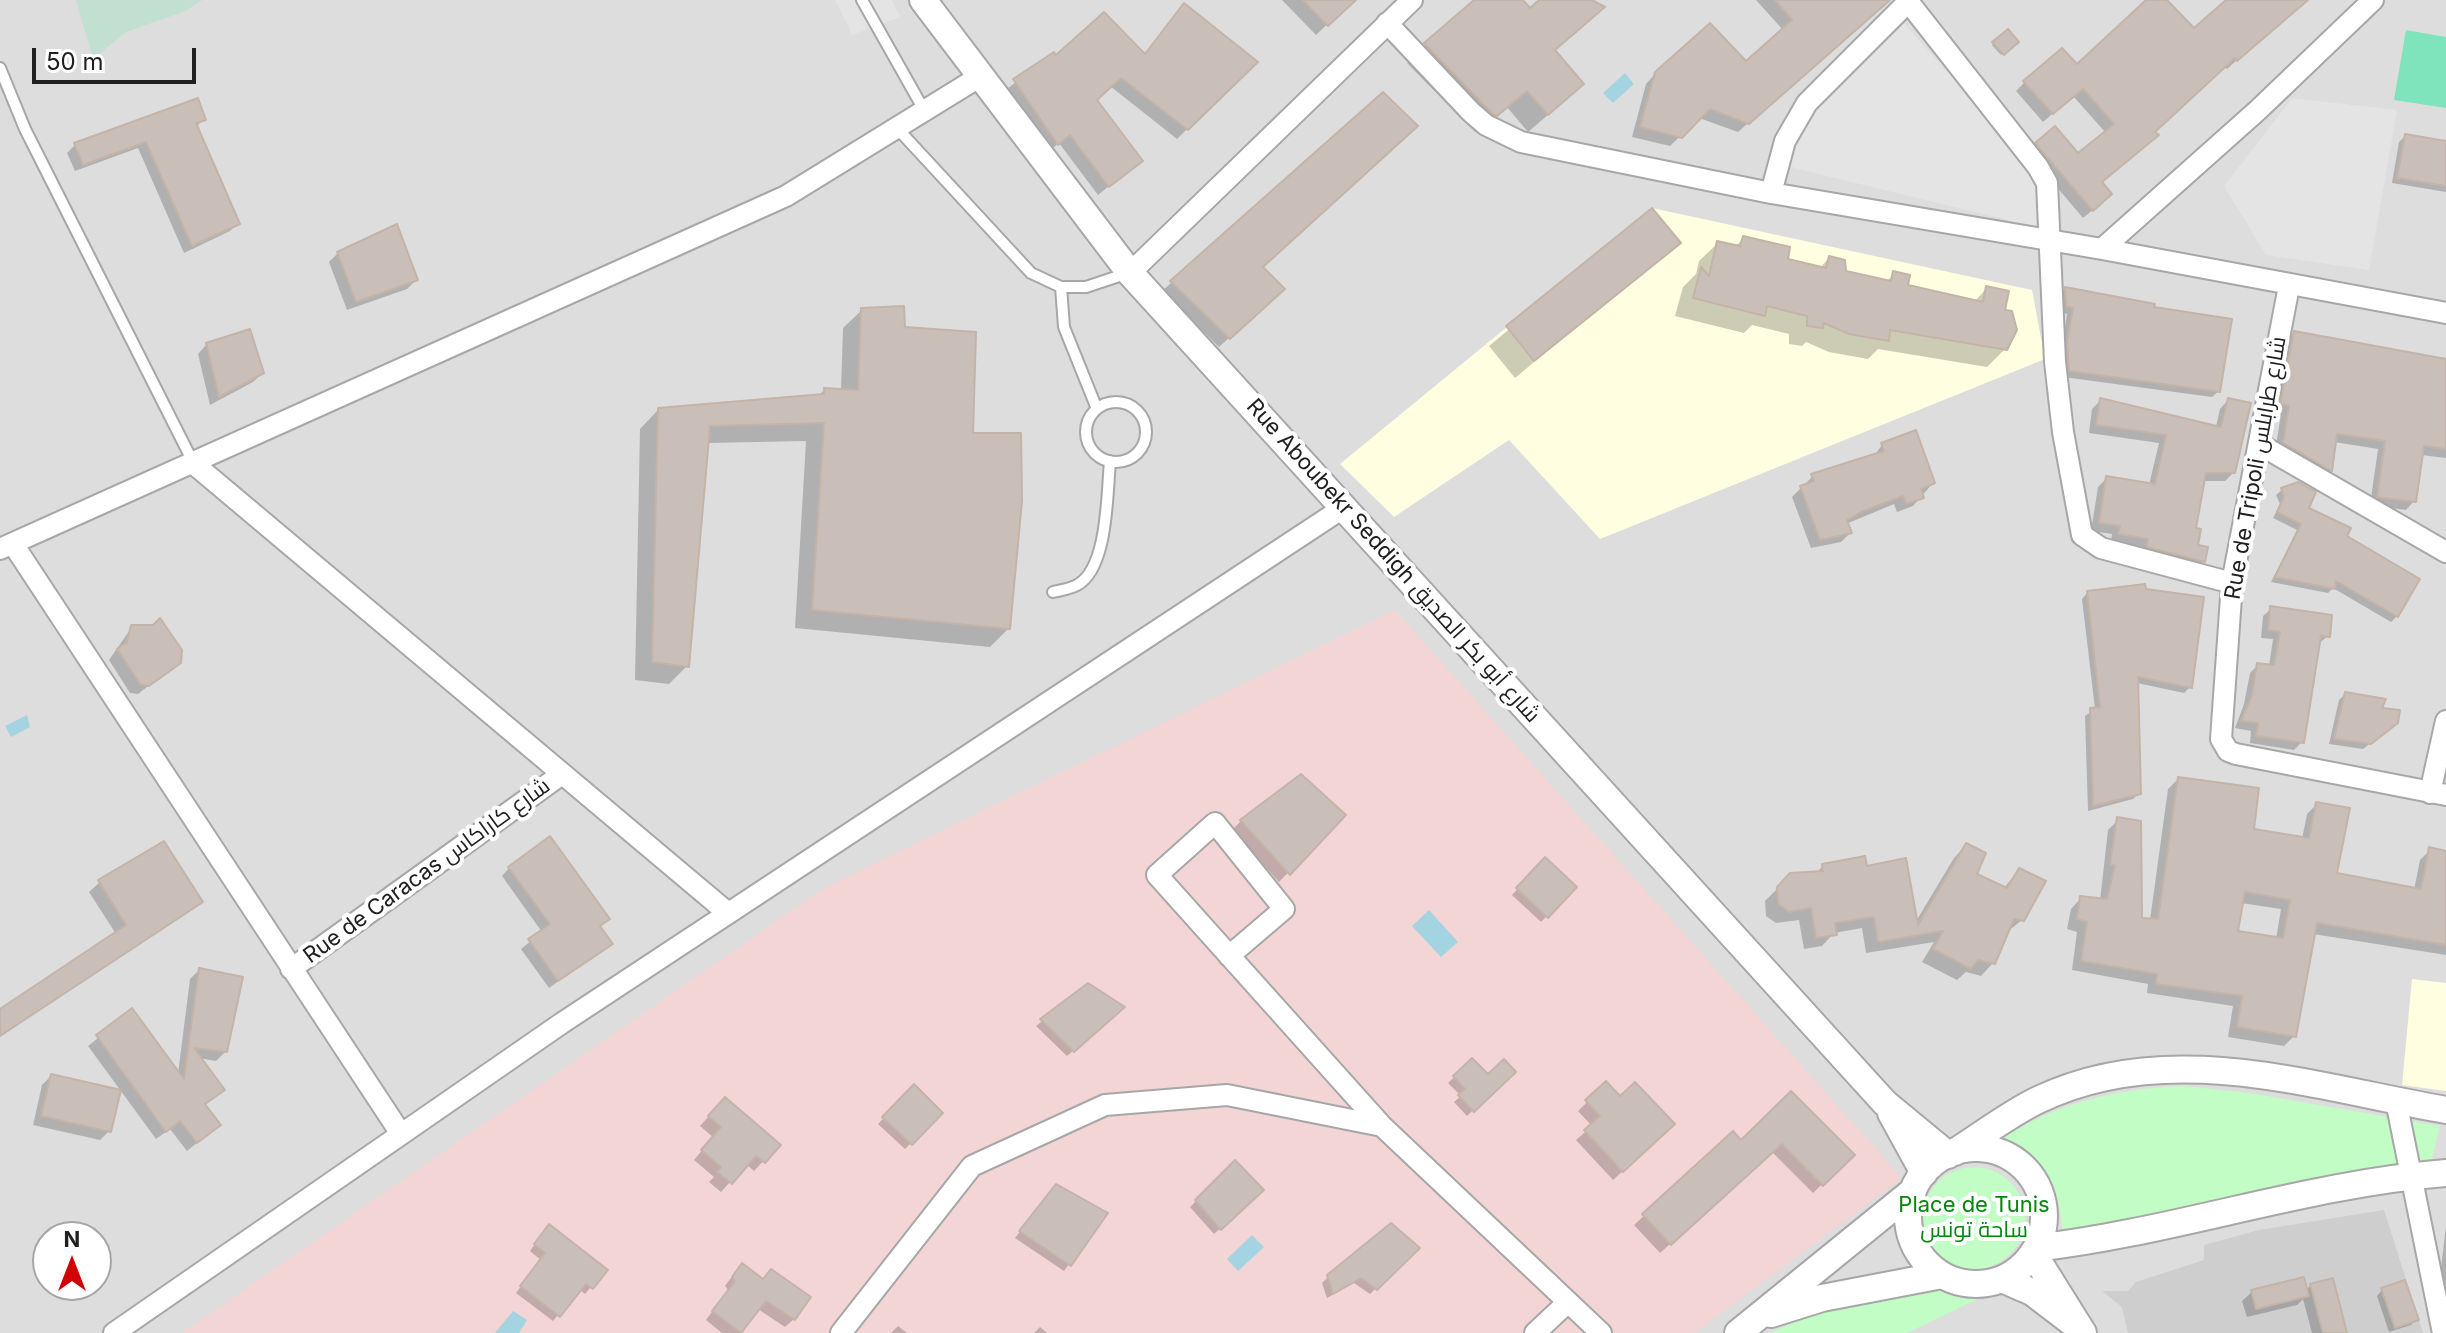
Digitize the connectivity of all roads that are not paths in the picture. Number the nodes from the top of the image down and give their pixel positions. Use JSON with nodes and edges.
{"nodes":[{"id":1,"x":862,"y":0,"type":"edge"},
{"id":2,"x":923,"y":0,"type":"edge"},
{"id":3,"x":1412,"y":0,"type":"edge"},
{"id":4,"x":1908,"y":1,"type":"edge"},
{"id":5,"x":2358,"y":5,"type":"edge"},
{"id":6,"x":1387,"y":23,"type":"junction"},
{"id":7,"x":0,"y":68,"type":"edge"},
{"id":8,"x":979,"y":77,"type":"junction"},
{"id":9,"x":924,"y":110,"type":"junction"},
{"id":10,"x":896,"y":127,"type":"junction"},
{"id":11,"x":1771,"y":193,"type":"junction"},
{"id":12,"x":2051,"y":243,"type":"junction"},
{"id":13,"x":2102,"y":249,"type":"junction"},
{"id":14,"x":1130,"y":273,"type":"junction"},
{"id":15,"x":2289,"y":286,"type":"junction"},
{"id":16,"x":1061,"y":287,"type":"junction"},
{"id":17,"x":2446,"y":313,"type":"edge"},
{"id":18,"x":1097,"y":409,"type":"junction"},
{"id":19,"x":2259,"y":444,"type":"junction"},
{"id":20,"x":1110,"y":461,"type":"junction"},
{"id":21,"x":194,"y":464,"type":"junction"},
{"id":22,"x":1346,"y":506,"type":"junction"},
{"id":23,"x":6,"y":546,"type":"edge"},
{"id":24,"x":2446,"y":552,"type":"edge"},
{"id":25,"x":2232,"y":583,"type":"junction"},
{"id":26,"x":1053,"y":592,"type":"dead end"},
{"id":27,"x":2446,"y":721,"type":"edge"},
{"id":28,"x":562,"y":774,"type":"junction"},
{"id":29,"x":2438,"y":794,"type":"edge"},
{"id":30,"x":728,"y":913,"type":"junction"},
{"id":31,"x":1229,"y":956,"type":"junction"},
{"id":32,"x":291,"y":969,"type":"junction"},
{"id":33,"x":2396,"y":1101,"type":"junction"},
{"id":34,"x":1885,"y":1103,"type":"junction"},
{"id":35,"x":2446,"y":1110,"type":"edge"},
{"id":36,"x":1382,"y":1126,"type":"junction"},
{"id":37,"x":401,"y":1134,"type":"junction"},
{"id":38,"x":1952,"y":1153,"type":"junction"},
{"id":39,"x":2446,"y":1173,"type":"edge"},
{"id":40,"x":2411,"y":1176,"type":"junction"},
{"id":41,"x":1918,"y":1182,"type":"junction"},
{"id":42,"x":2034,"y":1251,"type":"junction"},
{"id":43,"x":1942,"y":1275,"type":"junction"},
{"id":44,"x":2002,"y":1279,"type":"junction"},
{"id":45,"x":1568,"y":1302,"type":"junction"},
{"id":46,"x":1747,"y":1326,"type":"edge"},
{"id":47,"x":2080,"y":1330,"type":"edge"},
{"id":48,"x":114,"y":1333,"type":"edge"},
{"id":49,"x":841,"y":1333,"type":"edge"},
{"id":50,"x":1535,"y":1333,"type":"edge"},
{"id":51,"x":1601,"y":1333,"type":"edge"},
{"id":52,"x":2443,"y":1333,"type":"edge"}],
"edges":[{"from":1,"to":9,"type":"lane"},
{"from":2,"to":8,"type":"street","name":"Rue Aboubekr Seddigh شارع أبو بكر الصديق"},
{"from":3,"to":6,"type":"street"},
{"from":4,"to":11,"type":"street"},
{"from":4,"to":12,"type":"street"},
{"from":5,"to":13,"type":"street"},
{"from":6,"to":11,"type":"street"},
{"from":6,"to":14,"type":"street"},
{"from":7,"to":21,"type":"lane"},
{"from":8,"to":9,"type":"street"},
{"from":8,"to":14,"type":"street","name":"Rue Aboubekr Seddigh شارع أبو بكر الصديق"},
{"from":9,"to":10,"type":"street"},
{"from":10,"to":16,"type":"lane"},
{"from":10,"to":21,"type":"street"},
{"from":11,"to":12,"type":"street"},
{"from":12,"to":13,"type":"street"},
{"from":12,"to":25,"type":"street"},
{"from":13,"to":15,"type":"street"},
{"from":14,"to":16,"type":"lane"},
{"from":14,"to":22,"type":"street","name":"Rue Aboubekr Seddigh شارع أبو بكر الصديق"},
{"from":15,"to":17,"type":"street"},
{"from":15,"to":19,"type":"street","name":"Rue de Tripoli شارع طرابلس"},
{"from":16,"to":18,"type":"lane"},
{"from":18,"to":20,"type":"lane"},
{"from":18,"to":20,"type":"lane"},
{"from":19,"to":24,"type":"street"},
{"from":19,"to":25,"type":"street","name":"Rue de Tripoli شارع طرابلس"},
{"from":20,"to":26,"type":"lane"},
{"from":21,"to":23,"type":"street"},
{"from":21,"to":28,"type":"street"},
{"from":22,"to":30,"type":"street"},
{"from":22,"to":34,"type":"street","name":"Rue Aboubekr Seddigh شارع أبو بكر الصديق"},
{"from":23,"to":32,"type":"street"},
{"from":25,"to":29,"type":"street","name":"Rue de Tripoli شارع طرابلس"},
{"from":27,"to":29,"type":"street"},
{"from":28,"to":30,"type":"street"},
{"from":28,"to":32,"type":"street","name":"Rue de Caracas شارع كاراكاس"},
{"from":30,"to":37,"type":"street"},
{"from":31,"to":31,"type":"street"},
{"from":31,"to":36,"type":"street"},
{"from":32,"to":37,"type":"street"},
{"from":33,"to":35,"type":"street"},
{"from":33,"to":38,"type":"street"},
{"from":33,"to":40,"type":"street"},
{"from":34,"to":38,"type":"street","name":"Rue Aboubekr Seddigh شارع أبو بكر الصديق"},
{"from":34,"to":41,"type":"street","name":"Rue Aboubekr Seddigh شارع أبو بكر الصديق"},
{"from":36,"to":45,"type":"street"},
{"from":36,"to":49,"type":"street"},
{"from":37,"to":48,"type":"street"},
{"from":38,"to":41,"type":"street"},
{"from":38,"to":42,"type":"street"},
{"from":39,"to":40,"type":"street"},
{"from":40,"to":42,"type":"street"},
{"from":40,"to":52,"type":"street"},
{"from":41,"to":43,"type":"street"},
{"from":41,"to":46,"type":"street"},
{"from":42,"to":44,"type":"street"},
{"from":42,"to":47,"type":"street"},
{"from":43,"to":44,"type":"street"},
{"from":43,"to":46,"type":"street"},
{"from":44,"to":47,"type":"street"},
{"from":45,"to":50,"type":"street"},
{"from":45,"to":51,"type":"street"}]}
